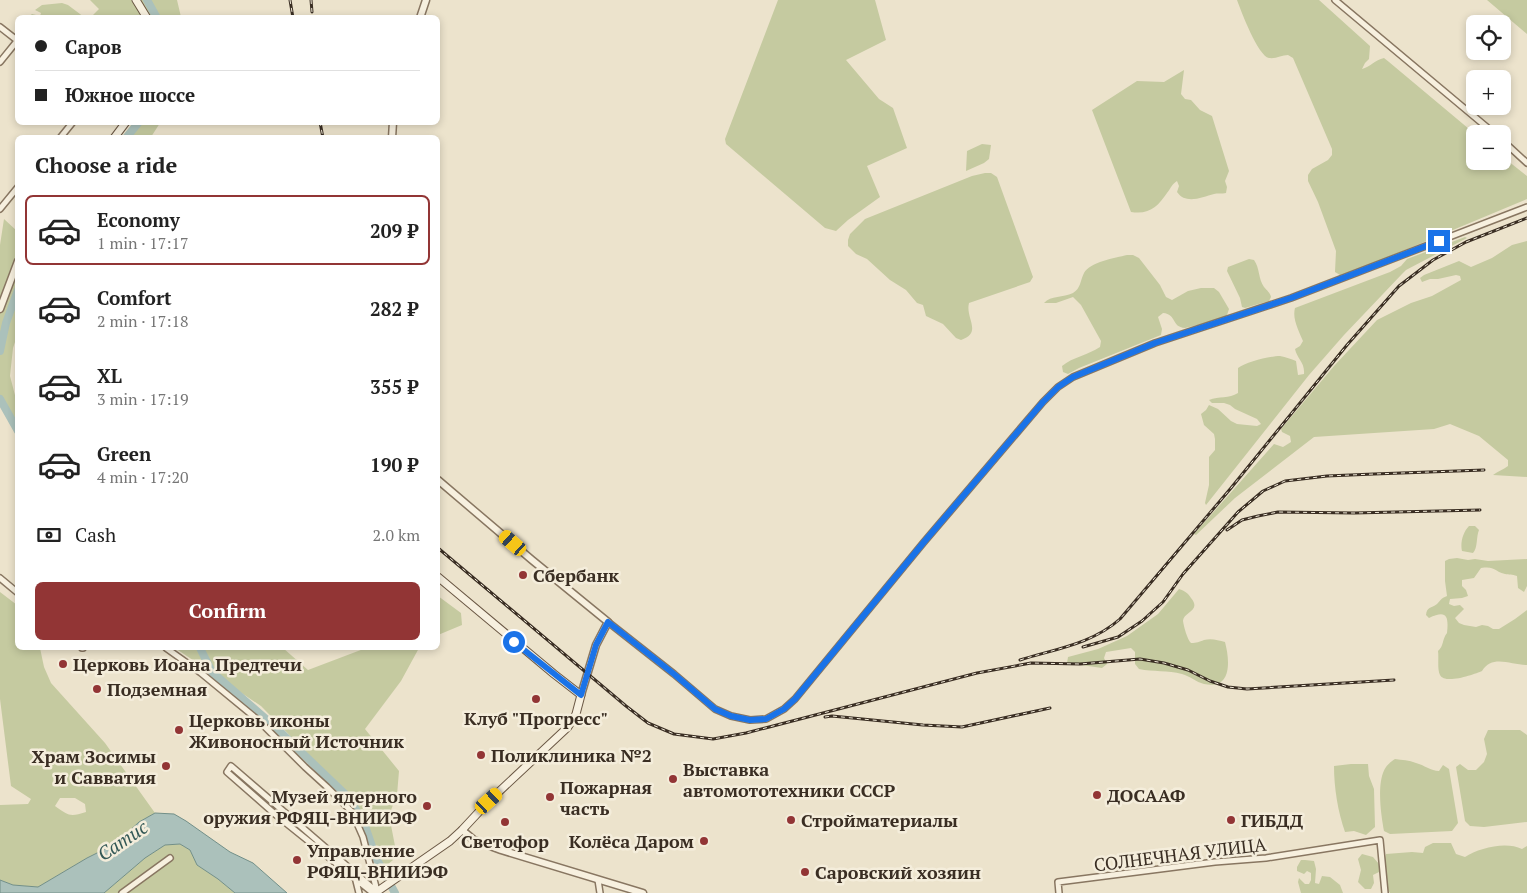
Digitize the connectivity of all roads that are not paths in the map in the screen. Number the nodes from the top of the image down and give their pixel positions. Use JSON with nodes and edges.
{"nodes":[{"id":1,"x":136,"y":0,"type":"edge"},
{"id":2,"x":426,"y":0,"type":"edge"},
{"id":3,"x":1335,"y":0,"type":"edge"},
{"id":4,"x":145,"y":15,"type":"edge"},
{"id":5,"x":421,"y":15,"type":"edge"},
{"id":6,"x":0,"y":27,"type":"edge"},
{"id":7,"x":15,"y":39,"type":"edge"},
{"id":8,"x":15,"y":43,"type":"edge"},
{"id":9,"x":0,"y":62,"type":"edge"},
{"id":10,"x":71,"y":125,"type":"edge"},
{"id":11,"x":1484,"y":125,"type":"edge"},
{"id":12,"x":62,"y":135,"type":"edge"},
{"id":13,"x":1511,"y":148,"type":"edge"},
{"id":14,"x":1527,"y":163,"type":"edge"},
{"id":15,"x":15,"y":192,"type":"edge"},
{"id":16,"x":1527,"y":207,"type":"edge"},
{"id":17,"x":0,"y":209,"type":"edge"},
{"id":18,"x":15,"y":269,"type":"edge"},
{"id":19,"x":0,"y":309,"type":"edge"},
{"id":20,"x":440,"y":482,"type":"edge"},
{"id":21,"x":0,"y":578,"type":"edge"},
{"id":22,"x":440,"y":579,"type":"edge"},
{"id":23,"x":15,"y":590,"type":"edge"},
{"id":24,"x":608,"y":622,"type":"junction"},
{"id":25,"x":169,"y":650,"type":"edge"},
{"id":26,"x":581,"y":695,"type":"junction"},
{"id":27,"x":462,"y":830,"type":"junction"},
{"id":28,"x":170,"y":858,"type":"dead end"},
{"id":29,"x":356,"y":880,"type":"junction"},
{"id":30,"x":598,"y":880,"type":"junction"},
{"id":31,"x":377,"y":892,"type":"edge"},
{"id":32,"x":122,"y":893,"type":"edge"},
{"id":33,"x":359,"y":893,"type":"edge"},
{"id":34,"x":600,"y":893,"type":"edge"},
{"id":35,"x":643,"y":893,"type":"edge"},
{"id":36,"x":1059,"y":893,"type":"edge"},
{"id":37,"x":1385,"y":893,"type":"edge"}],
"edges":[{"from":1,"to":4,"type":"main road"},
{"from":2,"to":5,"type":"street"},
{"from":3,"to":11,"type":"street"},
{"from":6,"to":7,"type":"street"},
{"from":8,"to":9,"type":"street"},
{"from":10,"to":12,"type":"street"},
{"from":13,"to":14,"type":"street"},
{"from":15,"to":17,"type":"street"},
{"from":16,"to":24,"type":"street"},
{"from":18,"to":19,"type":"street"},
{"from":20,"to":24,"type":"street"},
{"from":21,"to":23,"type":"street"},
{"from":22,"to":26,"type":"main road"},
{"from":24,"to":26,"type":"street"},
{"from":25,"to":31,"type":"street"},
{"from":26,"to":27,"type":"main road"},
{"from":27,"to":30,"type":"street"},
{"from":27,"to":31,"type":"main road"},
{"from":28,"to":32,"type":"street"},
{"from":29,"to":31,"type":"street"},
{"from":29,"to":31,"type":"street"},
{"from":29,"to":33,"type":"street"},
{"from":30,"to":34,"type":"street"},
{"from":30,"to":35,"type":"street"},
{"from":36,"to":37,"type":"street","name":"СОЛНЕЧНАЯ УЛИЦА"}]}
